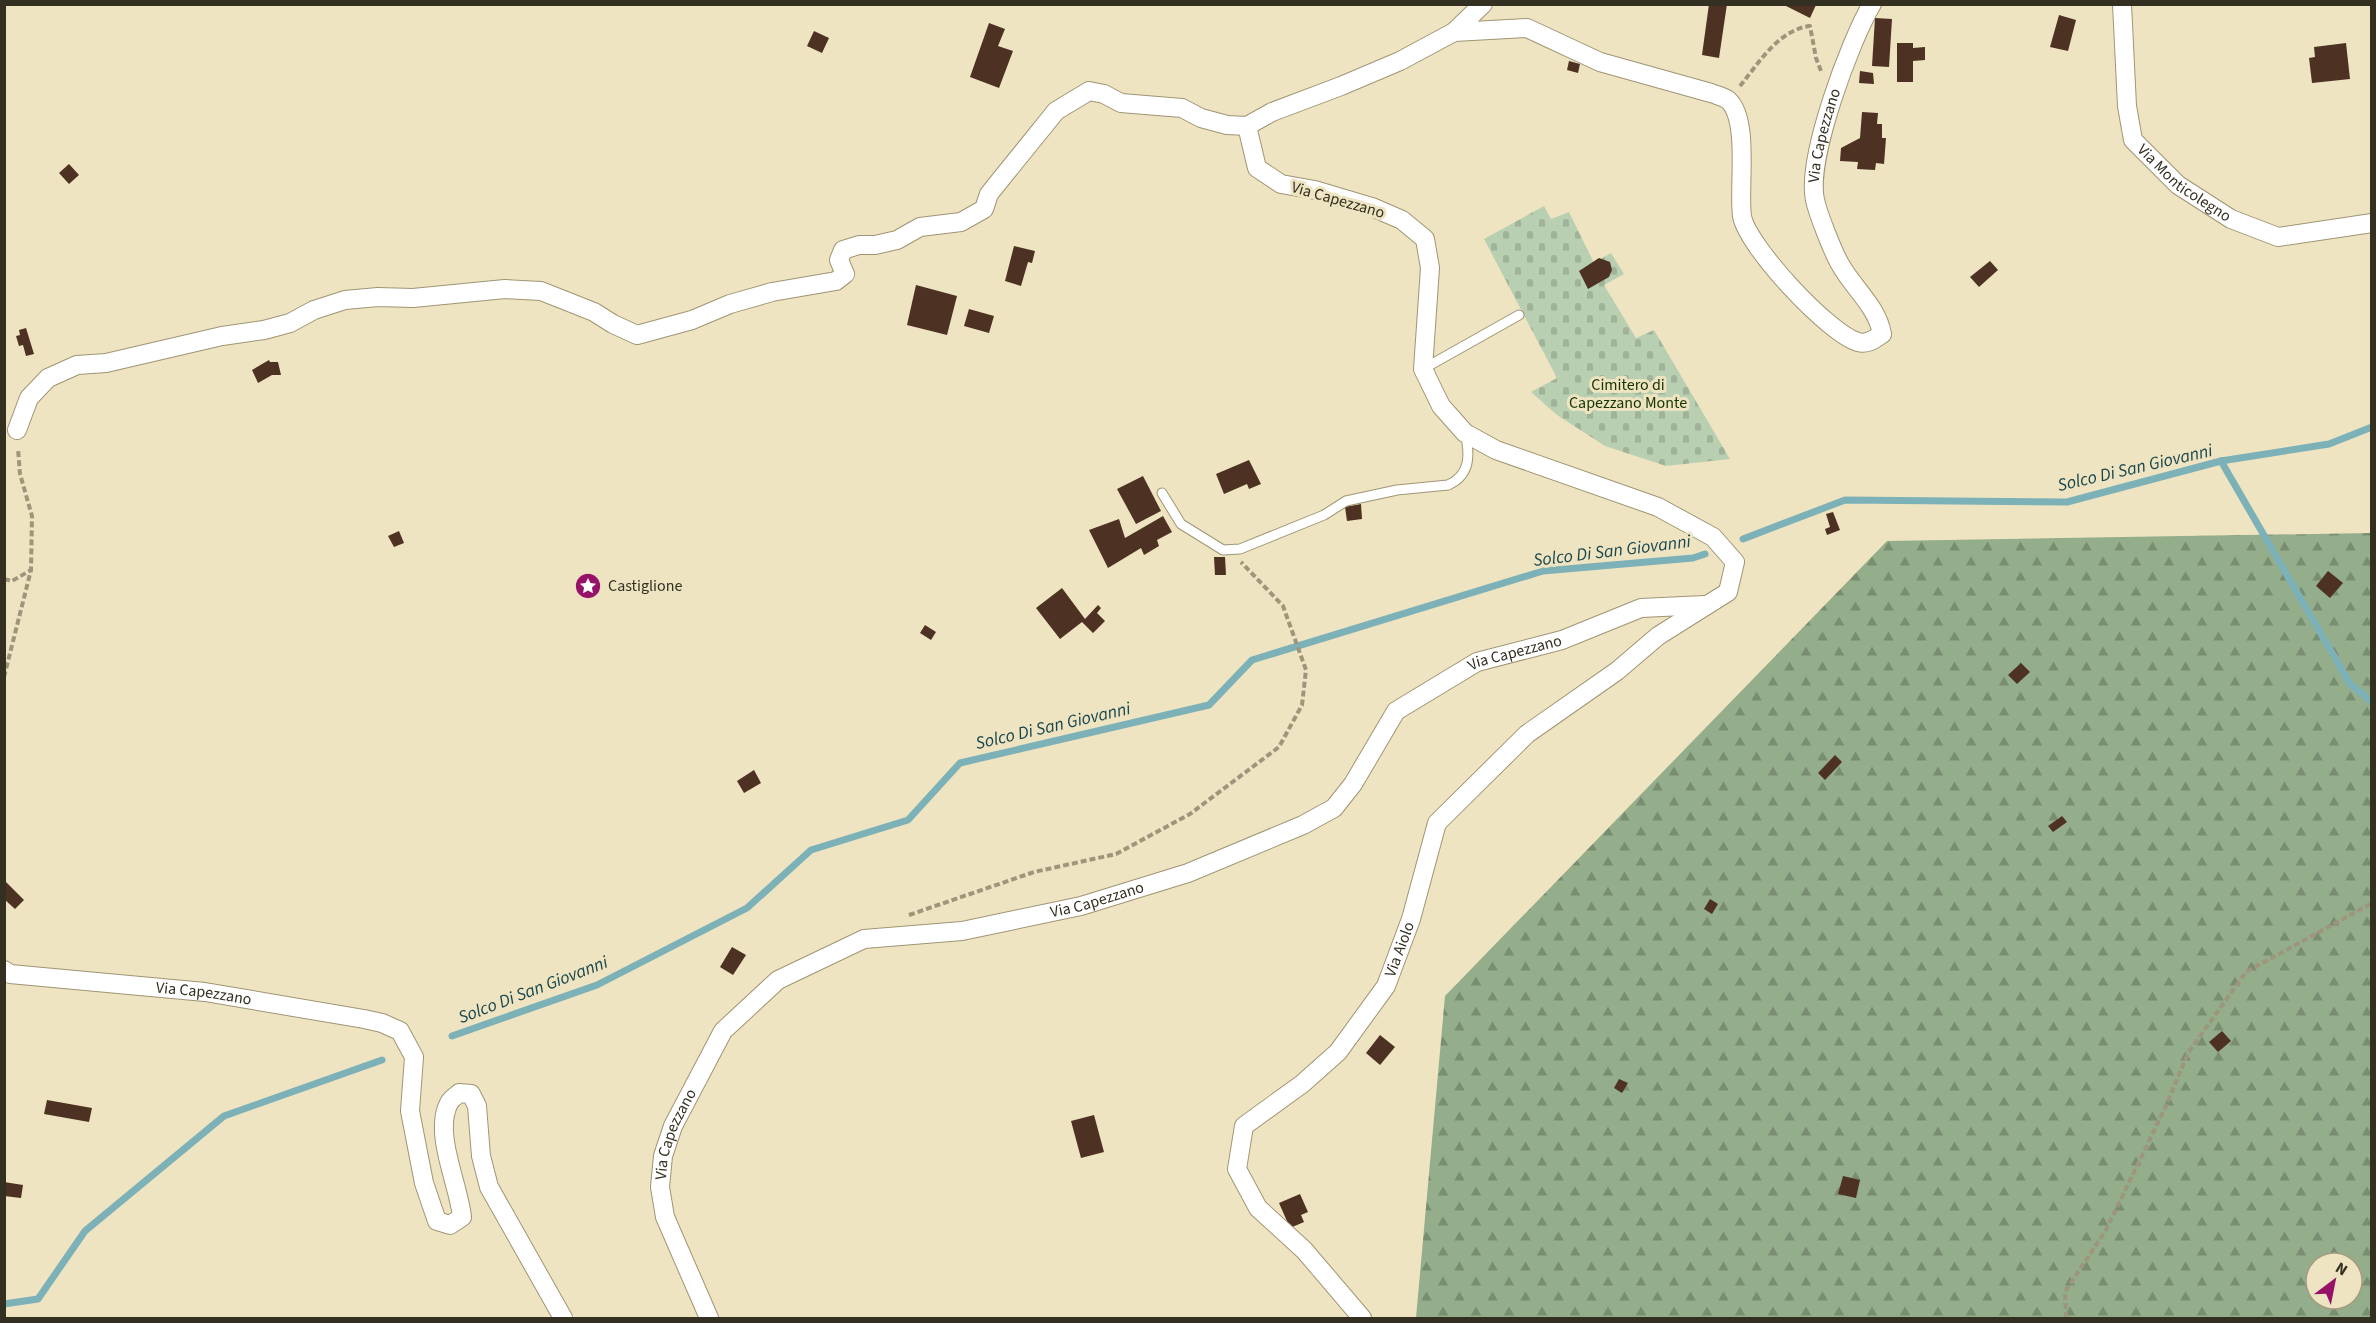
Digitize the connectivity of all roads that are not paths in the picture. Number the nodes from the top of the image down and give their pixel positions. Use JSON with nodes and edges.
{"nodes":[{"id":1,"x":1482,"y":4,"type":"edge"},
{"id":2,"x":1872,"y":4,"type":"edge"},
{"id":3,"x":2122,"y":4,"type":"edge"},
{"id":4,"x":1454,"y":32,"type":"junction"},
{"id":5,"x":1247,"y":126,"type":"junction"},
{"id":6,"x":2372,"y":223,"type":"edge"},
{"id":7,"x":1519,"y":315,"type":"dead end"},
{"id":8,"x":1423,"y":369,"type":"junction"},
{"id":9,"x":17,"y":430,"type":"road end"},
{"id":10,"x":1465,"y":433,"type":"junction"},
{"id":11,"x":1162,"y":493,"type":"dead end"},
{"id":12,"x":1708,"y":605,"type":"junction"},
{"id":13,"x":4,"y":970,"type":"edge"},
{"id":14,"x":563,"y":1318,"type":"edge"},
{"id":15,"x":709,"y":1318,"type":"edge"},
{"id":16,"x":1362,"y":1318,"type":"edge"}],
"edges":[{"from":1,"to":4,"type":"street"},
{"from":2,"to":4,"type":"street","name":"Via Capezzano"},
{"from":3,"to":6,"type":"street","name":"Via Monticolegno"},
{"from":4,"to":5,"type":"street"},
{"from":5,"to":8,"type":"street","name":"Via Capezzano"},
{"from":5,"to":9,"type":"street"},
{"from":7,"to":8,"type":"lane"},
{"from":8,"to":10,"type":"street","name":"Via Capezzano"},
{"from":10,"to":11,"type":"lane"},
{"from":10,"to":12,"type":"street","name":"Via Capezzano"},
{"from":12,"to":15,"type":"street","name":"Via Capezzano"},
{"from":12,"to":16,"type":"street","name":"Via Aiolo"},
{"from":13,"to":14,"type":"street","name":"Via Capezzano"}]}
